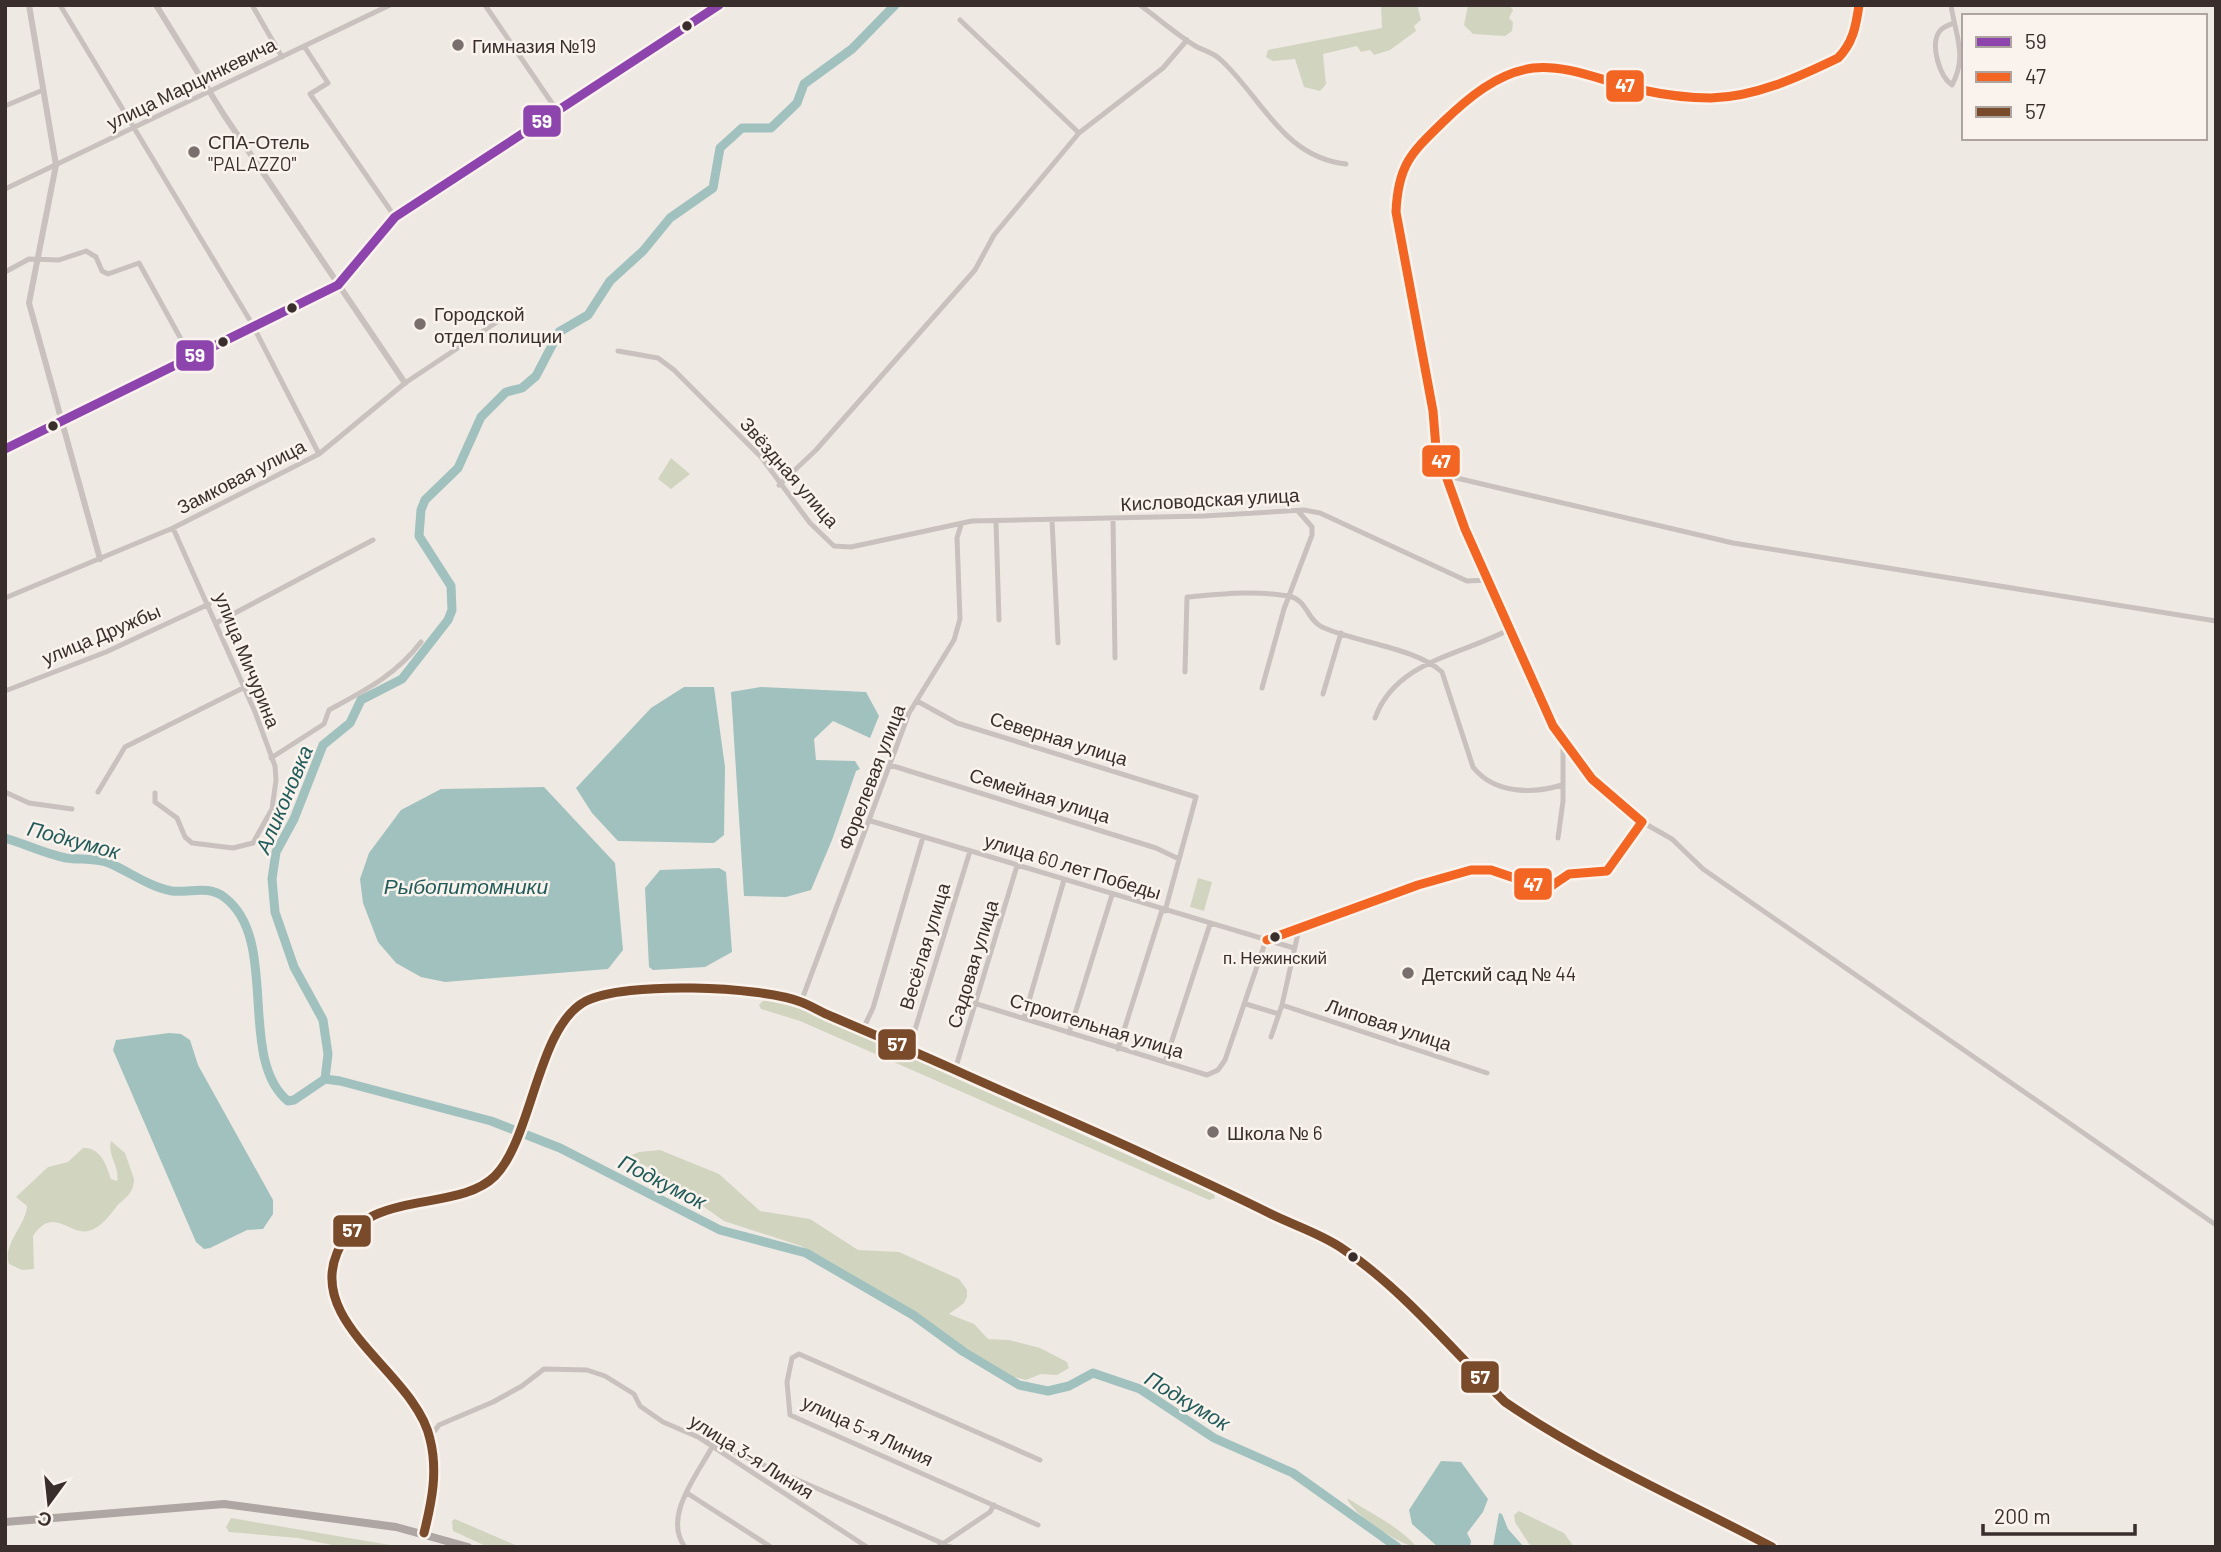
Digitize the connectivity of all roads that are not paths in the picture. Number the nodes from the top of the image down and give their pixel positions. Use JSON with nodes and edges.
{"nodes":[{"id":1,"x":29,"y":5,"type":"edge"},
{"id":2,"x":60,"y":5,"type":"edge"},
{"id":3,"x":156,"y":5,"type":"edge"},
{"id":4,"x":252,"y":5,"type":"edge"},
{"id":5,"x":369,"y":5,"type":"edge"},
{"id":6,"x":390,"y":5,"type":"edge"},
{"id":7,"x":485,"y":5,"type":"edge"},
{"id":8,"x":719,"y":5,"type":"edge"},
{"id":9,"x":1140,"y":5,"type":"edge"},
{"id":10,"x":1860,"y":5,"type":"edge"},
{"id":11,"x":1951,"y":5,"type":"edge"},
{"id":12,"x":373,"y":13,"type":"junction"},
{"id":13,"x":960,"y":20,"type":"dead end"},
{"id":14,"x":1954,"y":23,"type":"junction"},
{"id":15,"x":1187,"y":40,"type":"junction"},
{"id":16,"x":304,"y":46,"type":"junction"},
{"id":17,"x":282,"y":57,"type":"junction"},
{"id":18,"x":43,"y":90,"type":"junction"},
{"id":19,"x":209,"y":92,"type":"junction"},
{"id":20,"x":5,"y":106,"type":"edge"},
{"id":21,"x":558,"y":112,"type":"junction"},
{"id":22,"x":135,"y":128,"type":"junction"},
{"id":23,"x":1079,"y":133,"type":"junction"},
{"id":24,"x":1346,"y":164,"type":"dead end"},
{"id":25,"x":56,"y":165,"type":"junction"},
{"id":26,"x":5,"y":189,"type":"edge"},
{"id":27,"x":395,"y":217,"type":"junction"},
{"id":28,"x":36,"y":258,"type":"junction"},
{"id":29,"x":5,"y":272,"type":"edge"},
{"id":30,"x":338,"y":285,"type":"junction"},
{"id":31,"x":503,"y":318,"type":"dead end"},
{"id":32,"x":254,"y":327,"type":"junction"},
{"id":33,"x":618,"y":351,"type":"dead end"},
{"id":34,"x":192,"y":359,"type":"junction"},
{"id":35,"x":405,"y":383,"type":"junction"},
{"id":36,"x":61,"y":421,"type":"junction"},
{"id":37,"x":5,"y":449,"type":"edge"},
{"id":38,"x":319,"y":454,"type":"junction"},
{"id":39,"x":1448,"y":476,"type":"junction"},
{"id":40,"x":779,"y":485,"type":"junction"},
{"id":41,"x":1298,"y":511,"type":"junction"},
{"id":42,"x":1113,"y":519,"type":"junction"},
{"id":43,"x":1052,"y":520,"type":"junction"},
{"id":44,"x":996,"y":522,"type":"junction"},
{"id":45,"x":961,"y":525,"type":"junction"},
{"id":46,"x":173,"y":527,"type":"junction"},
{"id":47,"x":373,"y":540,"type":"dead end"},
{"id":48,"x":100,"y":559,"type":"junction"},
{"id":49,"x":1488,"y":580,"type":"junction"},
{"id":50,"x":1289,"y":596,"type":"junction"},
{"id":51,"x":5,"y":598,"type":"edge"},
{"id":52,"x":209,"y":604,"type":"junction"},
{"id":53,"x":999,"y":620,"type":"dead end"},
{"id":54,"x":2216,"y":621,"type":"edge"},
{"id":55,"x":216,"y":623,"type":"junction"},
{"id":56,"x":1510,"y":629,"type":"junction"},
{"id":57,"x":1340,"y":633,"type":"junction"},
{"id":58,"x":421,"y":642,"type":"dead end"},
{"id":59,"x":1058,"y":643,"type":"dead end"},
{"id":60,"x":1115,"y":658,"type":"dead end"},
{"id":61,"x":1428,"y":663,"type":"junction"},
{"id":62,"x":1185,"y":672,"type":"dead end"},
{"id":63,"x":243,"y":688,"type":"junction"},
{"id":64,"x":1262,"y":688,"type":"dead end"},
{"id":65,"x":5,"y":691,"type":"edge"},
{"id":66,"x":1323,"y":695,"type":"dead end"},
{"id":67,"x":917,"y":701,"type":"junction"},
{"id":68,"x":1375,"y":718,"type":"dead end"},
{"id":69,"x":1563,"y":742,"type":"junction"},
{"id":70,"x":271,"y":758,"type":"junction"},
{"id":71,"x":890,"y":765,"type":"junction"},
{"id":72,"x":1562,"y":785,"type":"junction"},
{"id":73,"x":5,"y":792,"type":"edge"},
{"id":74,"x":98,"y":792,"type":"dead end"},
{"id":75,"x":155,"y":793,"type":"dead end"},
{"id":76,"x":72,"y":809,"type":"dead end"},
{"id":77,"x":871,"y":821,"type":"junction"},
{"id":78,"x":1642,"y":821,"type":"junction"},
{"id":79,"x":923,"y":837,"type":"junction"},
{"id":80,"x":1558,"y":838,"type":"dead end"},
{"id":81,"x":970,"y":851,"type":"junction"},
{"id":82,"x":1179,"y":859,"type":"junction"},
{"id":83,"x":1017,"y":866,"type":"junction"},
{"id":84,"x":1064,"y":880,"type":"junction"},
{"id":85,"x":1112,"y":895,"type":"junction"},
{"id":86,"x":1163,"y":910,"type":"junction"},
{"id":87,"x":1210,"y":924,"type":"junction"},
{"id":88,"x":1299,"y":929,"type":"junction"},
{"id":89,"x":1266,"y":940,"type":"junction"},
{"id":90,"x":1294,"y":948,"type":"junction"},
{"id":91,"x":801,"y":1002,"type":"junction"},
{"id":92,"x":978,"y":1004,"type":"junction"},
{"id":93,"x":1246,"y":1004,"type":"junction"},
{"id":94,"x":1282,"y":1005,"type":"junction"},
{"id":95,"x":1279,"y":1014,"type":"junction"},
{"id":96,"x":1024,"y":1018,"type":"junction"},
{"id":97,"x":863,"y":1029,"type":"junction"},
{"id":98,"x":1069,"y":1033,"type":"junction"},
{"id":99,"x":1271,"y":1037,"type":"dead end"},
{"id":100,"x":909,"y":1049,"type":"junction"},
{"id":101,"x":1118,"y":1049,"type":"junction"},
{"id":102,"x":1165,"y":1062,"type":"junction"},
{"id":103,"x":955,"y":1070,"type":"junction"},
{"id":104,"x":1487,"y":1073,"type":"dead end"},
{"id":105,"x":2216,"y":1225,"type":"edge"},
{"id":106,"x":430,"y":1437,"type":"junction"},
{"id":107,"x":698,"y":1437,"type":"junction"},
{"id":108,"x":712,"y":1447,"type":"junction"},
{"id":109,"x":1040,"y":1460,"type":"dead end"},
{"id":110,"x":687,"y":1493,"type":"junction"},
{"id":111,"x":994,"y":1505,"type":"junction"},
{"id":112,"x":5,"y":1522,"type":"edge"},
{"id":113,"x":1038,"y":1525,"type":"dead end"},
{"id":114,"x":424,"y":1533,"type":"junction"},
{"id":115,"x":941,"y":1545,"type":"edge"},
{"id":116,"x":468,"y":1547,"type":"edge"},
{"id":117,"x":685,"y":1547,"type":"edge"},
{"id":118,"x":771,"y":1547,"type":"edge"},
{"id":119,"x":867,"y":1547,"type":"edge"},
{"id":120,"x":951,"y":1547,"type":"edge"},
{"id":121,"x":1772,"y":1547,"type":"edge"}],
"edges":[{"from":1,"to":18,"type":"street"},
{"from":2,"to":22,"type":"street"},
{"from":3,"to":19,"type":"street"},
{"from":4,"to":17,"type":"street"},
{"from":5,"to":12,"type":"street"},
{"from":6,"to":12,"type":"street","name":"улица Марцинкевича"},
{"from":7,"to":21,"type":"street"},
{"from":8,"to":21,"type":"main road"},
{"from":9,"to":15,"type":"street"},
{"from":10,"to":39,"type":"street"},
{"from":11,"to":14,"type":"street"},
{"from":12,"to":16,"type":"street","name":"улица Марцинкевича"},
{"from":13,"to":23,"type":"street"},
{"from":14,"to":14,"type":"street"},
{"from":15,"to":23,"type":"street"},
{"from":15,"to":24,"type":"street"},
{"from":16,"to":17,"type":"street","name":"улица Марцинкевича"},
{"from":16,"to":27,"type":"street"},
{"from":17,"to":19,"type":"street","name":"улица Марцинкевича"},
{"from":18,"to":20,"type":"street"},
{"from":18,"to":25,"type":"street"},
{"from":19,"to":22,"type":"street","name":"улица Марцинкевича"},
{"from":19,"to":30,"type":"street"},
{"from":21,"to":27,"type":"main road"},
{"from":22,"to":25,"type":"street","name":"улица Марцинкевича"},
{"from":22,"to":32,"type":"street"},
{"from":23,"to":40,"type":"street"},
{"from":25,"to":26,"type":"street","name":"улица Марцинкевича"},
{"from":25,"to":28,"type":"street"},
{"from":27,"to":30,"type":"main road"},
{"from":28,"to":29,"type":"street"},
{"from":28,"to":34,"type":"street"},
{"from":28,"to":36,"type":"street"},
{"from":30,"to":32,"type":"main road"},
{"from":30,"to":35,"type":"street"},
{"from":31,"to":35,"type":"street","name":"Замковая улица"},
{"from":32,"to":34,"type":"main road"},
{"from":32,"to":38,"type":"street"},
{"from":33,"to":40,"type":"street","name":"Звёздная улица"},
{"from":34,"to":36,"type":"main road"},
{"from":35,"to":38,"type":"street","name":"Замковая улица"},
{"from":36,"to":37,"type":"main road"},
{"from":36,"to":48,"type":"street"},
{"from":38,"to":46,"type":"street","name":"Замковая улица"},
{"from":39,"to":49,"type":"street"},
{"from":39,"to":54,"type":"street"},
{"from":40,"to":45,"type":"street","name":"Звёздная улица"},
{"from":41,"to":42,"type":"street","name":"Кисловодская улица"},
{"from":41,"to":49,"type":"street","name":"Кисловодская улица"},
{"from":41,"to":50,"type":"street"},
{"from":42,"to":43,"type":"street","name":"Кисловодская улица"},
{"from":42,"to":60,"type":"street"},
{"from":43,"to":44,"type":"street","name":"Кисловодская улица"},
{"from":43,"to":59,"type":"street"},
{"from":44,"to":45,"type":"street","name":"Кисловодская улица"},
{"from":44,"to":53,"type":"street"},
{"from":45,"to":67,"type":"street","name":"Форелевая улица"},
{"from":46,"to":48,"type":"street","name":"Замковая улица"},
{"from":46,"to":52,"type":"street","name":"улица Мичурина"},
{"from":47,"to":55,"type":"street"},
{"from":48,"to":51,"type":"street","name":"Замковая улица"},
{"from":49,"to":56,"type":"street"},
{"from":50,"to":57,"type":"street"},
{"from":50,"to":62,"type":"street"},
{"from":50,"to":64,"type":"street"},
{"from":52,"to":55,"type":"street","name":"улица Мичурина"},
{"from":52,"to":65,"type":"street","name":"улица Дружбы"},
{"from":55,"to":63,"type":"street","name":"улица Мичурина"},
{"from":56,"to":61,"type":"street"},
{"from":56,"to":69,"type":"street"},
{"from":57,"to":61,"type":"street"},
{"from":57,"to":66,"type":"street"},
{"from":58,"to":70,"type":"street"},
{"from":61,"to":68,"type":"street"},
{"from":61,"to":72,"type":"street"},
{"from":63,"to":70,"type":"street","name":"улица Мичурина"},
{"from":63,"to":74,"type":"street"},
{"from":67,"to":71,"type":"street","name":"Форелевая улица"},
{"from":67,"to":82,"type":"street","name":"Северная улица"},
{"from":69,"to":72,"type":"street"},
{"from":69,"to":78,"type":"street"},
{"from":70,"to":75,"type":"street","name":"улица Мичурина"},
{"from":71,"to":77,"type":"street","name":"Форелевая улица"},
{"from":71,"to":82,"type":"street","name":"Семейная улица"},
{"from":72,"to":80,"type":"street"},
{"from":73,"to":76,"type":"street"},
{"from":77,"to":79,"type":"street","name":"улица 60 лет Победы"},
{"from":77,"to":91,"type":"street","name":"Форелевая улица"},
{"from":78,"to":88,"type":"street"},
{"from":78,"to":105,"type":"street"},
{"from":79,"to":81,"type":"street","name":"улица 60 лет Победы"},
{"from":79,"to":97,"type":"street"},
{"from":81,"to":83,"type":"street","name":"улица 60 лет Победы"},
{"from":81,"to":100,"type":"street","name":"Весёлая улица"},
{"from":82,"to":86,"type":"street"},
{"from":83,"to":84,"type":"street","name":"улица 60 лет Победы"},
{"from":83,"to":92,"type":"street","name":"Садовая улица"},
{"from":84,"to":85,"type":"street","name":"улица 60 лет Победы"},
{"from":84,"to":96,"type":"street"},
{"from":85,"to":86,"type":"street","name":"улица 60 лет Победы"},
{"from":85,"to":98,"type":"street"},
{"from":86,"to":87,"type":"street","name":"улица 60 лет Победы"},
{"from":86,"to":101,"type":"street"},
{"from":87,"to":89,"type":"street","name":"улица 60 лет Победы"},
{"from":87,"to":102,"type":"street"},
{"from":88,"to":89,"type":"street"},
{"from":88,"to":90,"type":"street"},
{"from":89,"to":90,"type":"street","name":"улица 60 лет Победы"},
{"from":89,"to":93,"type":"street"},
{"from":90,"to":94,"type":"street"},
{"from":91,"to":97,"type":"street"},
{"from":91,"to":106,"type":"street"},
{"from":92,"to":96,"type":"street","name":"Строительная улица"},
{"from":92,"to":103,"type":"street","name":"Садовая улица"},
{"from":93,"to":95,"type":"street"},
{"from":93,"to":102,"type":"street","name":"Строительная улица"},
{"from":94,"to":95,"type":"street"},
{"from":94,"to":104,"type":"street","name":"Липовая улица"},
{"from":95,"to":99,"type":"street"},
{"from":96,"to":98,"type":"street","name":"Строительная улица"},
{"from":97,"to":100,"type":"street"},
{"from":98,"to":101,"type":"street","name":"Строительная улица"},
{"from":100,"to":103,"type":"street"},
{"from":101,"to":102,"type":"street","name":"Строительная улица"},
{"from":103,"to":121,"type":"street"},
{"from":106,"to":107,"type":"street","name":"улица 3-я Линия"},
{"from":106,"to":114,"type":"street"},
{"from":107,"to":108,"type":"street","name":"улица 3-я Линия"},
{"from":107,"to":115,"type":"street"},
{"from":108,"to":110,"type":"street"},
{"from":108,"to":119,"type":"street","name":"улица 3-я Линия"},
{"from":109,"to":111,"type":"street","name":"улица 5-я Линия"},
{"from":110,"to":117,"type":"street"},
{"from":110,"to":118,"type":"street"},
{"from":111,"to":113,"type":"street","name":"улица 5-я Линия"},
{"from":111,"to":115,"type":"street"},
{"from":112,"to":114,"type":"main road"},
{"from":114,"to":116,"type":"main road"},
{"from":115,"to":120,"type":"street"}]}
